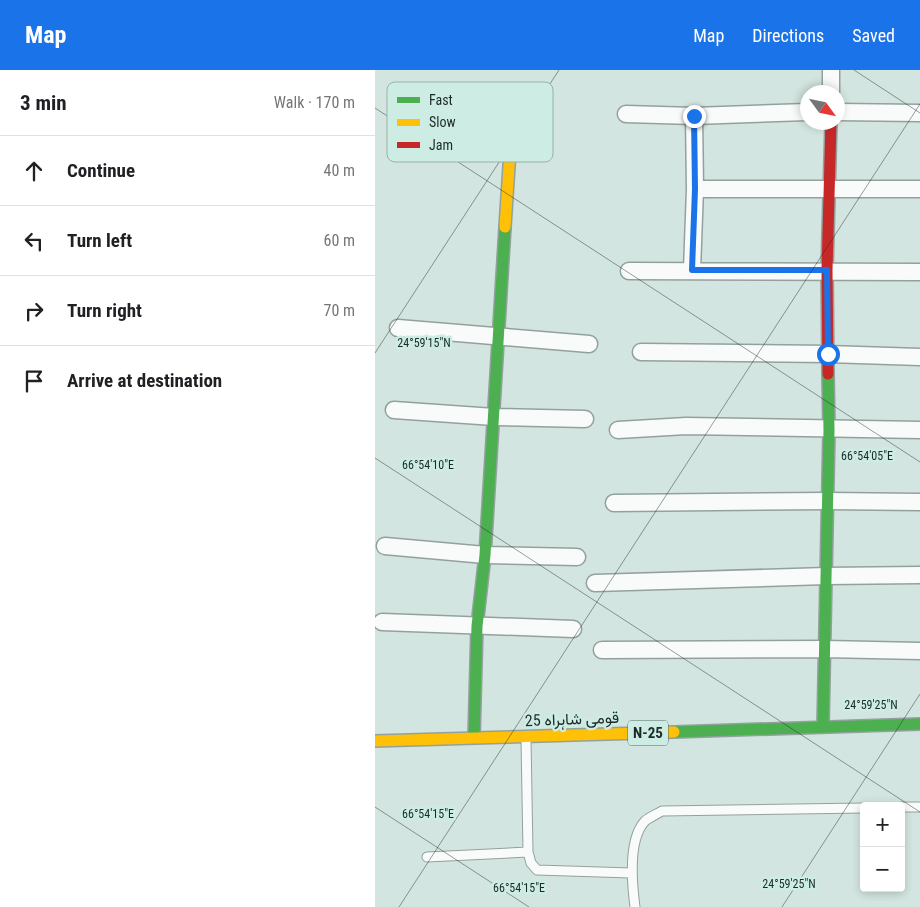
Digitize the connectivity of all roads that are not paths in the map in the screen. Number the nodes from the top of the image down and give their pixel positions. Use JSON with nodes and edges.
{"nodes":[{"id":1,"x":831,"y":70,"type":"edge"},
{"id":2,"x":831,"y":85,"type":"edge"},
{"id":3,"x":800,"y":112,"type":"edge"},
{"id":4,"x":845,"y":112,"type":"edge"},
{"id":5,"x":920,"y":113,"type":"edge"},
{"id":6,"x":626,"y":114,"type":"dead end"},
{"id":7,"x":694,"y":116,"type":"junction"},
{"id":8,"x":831,"y":130,"type":"edge"},
{"id":9,"x":510,"y":162,"type":"edge"},
{"id":10,"x":695,"y":189,"type":"junction"},
{"id":11,"x":831,"y":189,"type":"junction"},
{"id":12,"x":920,"y":189,"type":"edge"},
{"id":13,"x":692,"y":270,"type":"junction"},
{"id":14,"x":827,"y":270,"type":"junction"},
{"id":15,"x":629,"y":271,"type":"dead end"},
{"id":16,"x":920,"y":272,"type":"edge"},
{"id":17,"x":399,"y":328,"type":"dead end"},
{"id":18,"x":499,"y":337,"type":"junction"},
{"id":19,"x":589,"y":344,"type":"dead end"},
{"id":20,"x":641,"y":352,"type":"dead end"},
{"id":21,"x":828,"y":354,"type":"junction"},
{"id":22,"x":920,"y":357,"type":"edge"},
{"id":23,"x":394,"y":410,"type":"dead end"},
{"id":24,"x":494,"y":417,"type":"junction"},
{"id":25,"x":585,"y":419,"type":"dead end"},
{"id":26,"x":618,"y":430,"type":"dead end"},
{"id":27,"x":829,"y":430,"type":"junction"},
{"id":28,"x":920,"y":430,"type":"edge"},
{"id":29,"x":827,"y":500,"type":"junction"},
{"id":30,"x":920,"y":502,"type":"edge"},
{"id":31,"x":614,"y":503,"type":"dead end"},
{"id":32,"x":385,"y":546,"type":"dead end"},
{"id":33,"x":485,"y":555,"type":"junction"},
{"id":34,"x":577,"y":557,"type":"dead end"},
{"id":35,"x":920,"y":575,"type":"edge"},
{"id":36,"x":826,"y":576,"type":"junction"},
{"id":37,"x":595,"y":583,"type":"dead end"},
{"id":38,"x":382,"y":622,"type":"dead end"},
{"id":39,"x":477,"y":626,"type":"junction"},
{"id":40,"x":573,"y":629,"type":"dead end"},
{"id":41,"x":825,"y":649,"type":"junction"},
{"id":42,"x":602,"y":650,"type":"dead end"},
{"id":43,"x":920,"y":651,"type":"edge"},
{"id":44,"x":920,"y":724,"type":"edge"},
{"id":45,"x":823,"y":727,"type":"junction"},
{"id":46,"x":526,"y":736,"type":"junction"},
{"id":47,"x":474,"y":738,"type":"junction"},
{"id":48,"x":375,"y":741,"type":"edge"},
{"id":49,"x":905,"y":807,"type":"edge"},
{"id":50,"x":920,"y":807,"type":"edge"},
{"id":51,"x":860,"y":808,"type":"edge"},
{"id":52,"x":528,"y":852,"type":"junction"},
{"id":53,"x":427,"y":857,"type":"dead end"},
{"id":54,"x":631,"y":873,"type":"junction"},
{"id":55,"x":635,"y":907,"type":"edge"}],
"edges":[{"from":1,"to":2,"type":"street"},
{"from":3,"to":7,"type":"street"},
{"from":4,"to":5,"type":"street"},
{"from":6,"to":7,"type":"street"},
{"from":7,"to":10,"type":"street"},
{"from":8,"to":11,"type":"main road"},
{"from":9,"to":18,"type":"main road"},
{"from":10,"to":11,"type":"street"},
{"from":10,"to":13,"type":"street"},
{"from":11,"to":12,"type":"street"},
{"from":11,"to":14,"type":"main road"},
{"from":13,"to":14,"type":"street"},
{"from":13,"to":15,"type":"street"},
{"from":14,"to":16,"type":"street"},
{"from":14,"to":21,"type":"main road"},
{"from":17,"to":18,"type":"street"},
{"from":18,"to":19,"type":"street"},
{"from":18,"to":24,"type":"main road"},
{"from":20,"to":21,"type":"street"},
{"from":21,"to":22,"type":"street"},
{"from":21,"to":27,"type":"main road"},
{"from":23,"to":24,"type":"street"},
{"from":24,"to":25,"type":"street"},
{"from":24,"to":33,"type":"main road"},
{"from":26,"to":27,"type":"street"},
{"from":27,"to":28,"type":"street"},
{"from":27,"to":29,"type":"main road"},
{"from":29,"to":30,"type":"street"},
{"from":29,"to":31,"type":"street"},
{"from":29,"to":36,"type":"main road"},
{"from":32,"to":33,"type":"street"},
{"from":33,"to":34,"type":"street"},
{"from":33,"to":39,"type":"main road"},
{"from":35,"to":36,"type":"street"},
{"from":36,"to":37,"type":"street"},
{"from":36,"to":41,"type":"main road"},
{"from":38,"to":39,"type":"street"},
{"from":39,"to":40,"type":"street"},
{"from":39,"to":47,"type":"main road"},
{"from":41,"to":42,"type":"street"},
{"from":41,"to":43,"type":"street"},
{"from":41,"to":45,"type":"main road"},
{"from":44,"to":45,"type":"main road","name":"قومی شاہراہ 25","number":"N-25"},
{"from":45,"to":46,"type":"main road","name":"قومی شاہراہ 25","number":"N-25"},
{"from":46,"to":47,"type":"main road","name":"قومی شاہراہ 25","number":"N-25"},
{"from":46,"to":52,"type":"lane"},
{"from":47,"to":48,"type":"main road","name":"قومی شاہراہ 25","number":"N-25"},
{"from":49,"to":50,"type":"lane"},
{"from":51,"to":54,"type":"lane"},
{"from":52,"to":53,"type":"lane"},
{"from":52,"to":54,"type":"lane"},
{"from":54,"to":55,"type":"lane"}]}
